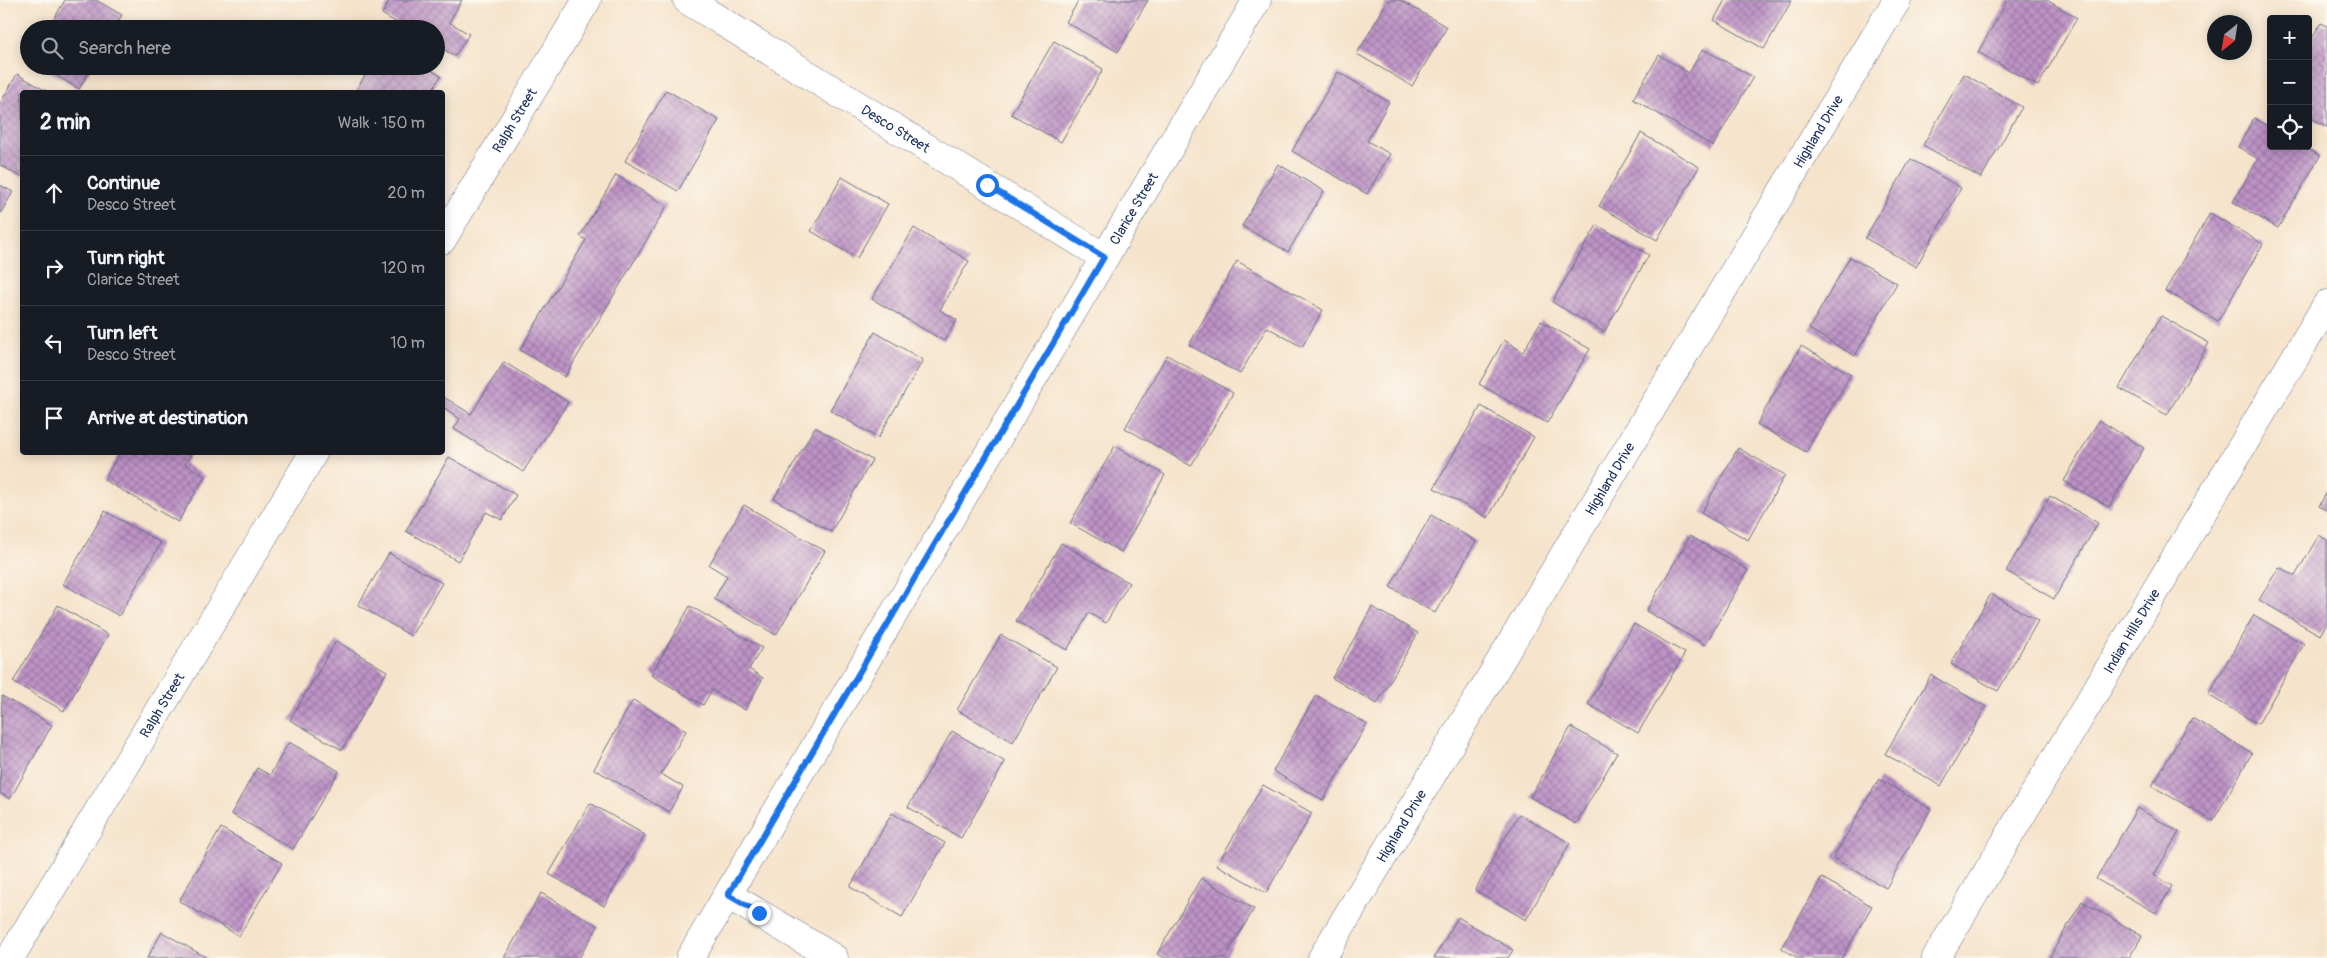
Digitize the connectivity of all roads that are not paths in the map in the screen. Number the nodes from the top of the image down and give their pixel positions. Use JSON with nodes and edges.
{"nodes":[{"id":1,"x":587,"y":0,"type":"edge"},
{"id":2,"x":687,"y":0,"type":"edge"},
{"id":3,"x":1257,"y":0,"type":"edge"},
{"id":4,"x":1897,"y":0,"type":"edge"},
{"id":5,"x":445,"y":235,"type":"edge"},
{"id":6,"x":1104,"y":257,"type":"junction"},
{"id":7,"x":2327,"y":304,"type":"edge"},
{"id":8,"x":312,"y":455,"type":"edge"},
{"id":9,"x":728,"y":895,"type":"junction"},
{"id":10,"x":10,"y":958,"type":"edge"},
{"id":11,"x":690,"y":958,"type":"edge"},
{"id":12,"x":834,"y":958,"type":"edge"},
{"id":13,"x":1322,"y":958,"type":"edge"},
{"id":14,"x":1936,"y":958,"type":"edge"}],
"edges":[{"from":1,"to":5,"type":"street","name":"Ralph Street"},
{"from":2,"to":6,"type":"street","name":"Desco Street"},
{"from":3,"to":6,"type":"street","name":"Clarice Street"},
{"from":4,"to":13,"type":"street","name":"Highland Drive"},
{"from":6,"to":9,"type":"street","name":"Clarice Street"},
{"from":7,"to":14,"type":"street","name":"Indian Hills Drive"},
{"from":8,"to":10,"type":"street","name":"Ralph Street"},
{"from":9,"to":11,"type":"street","name":"Clarice Street"},
{"from":9,"to":12,"type":"street"}]}
